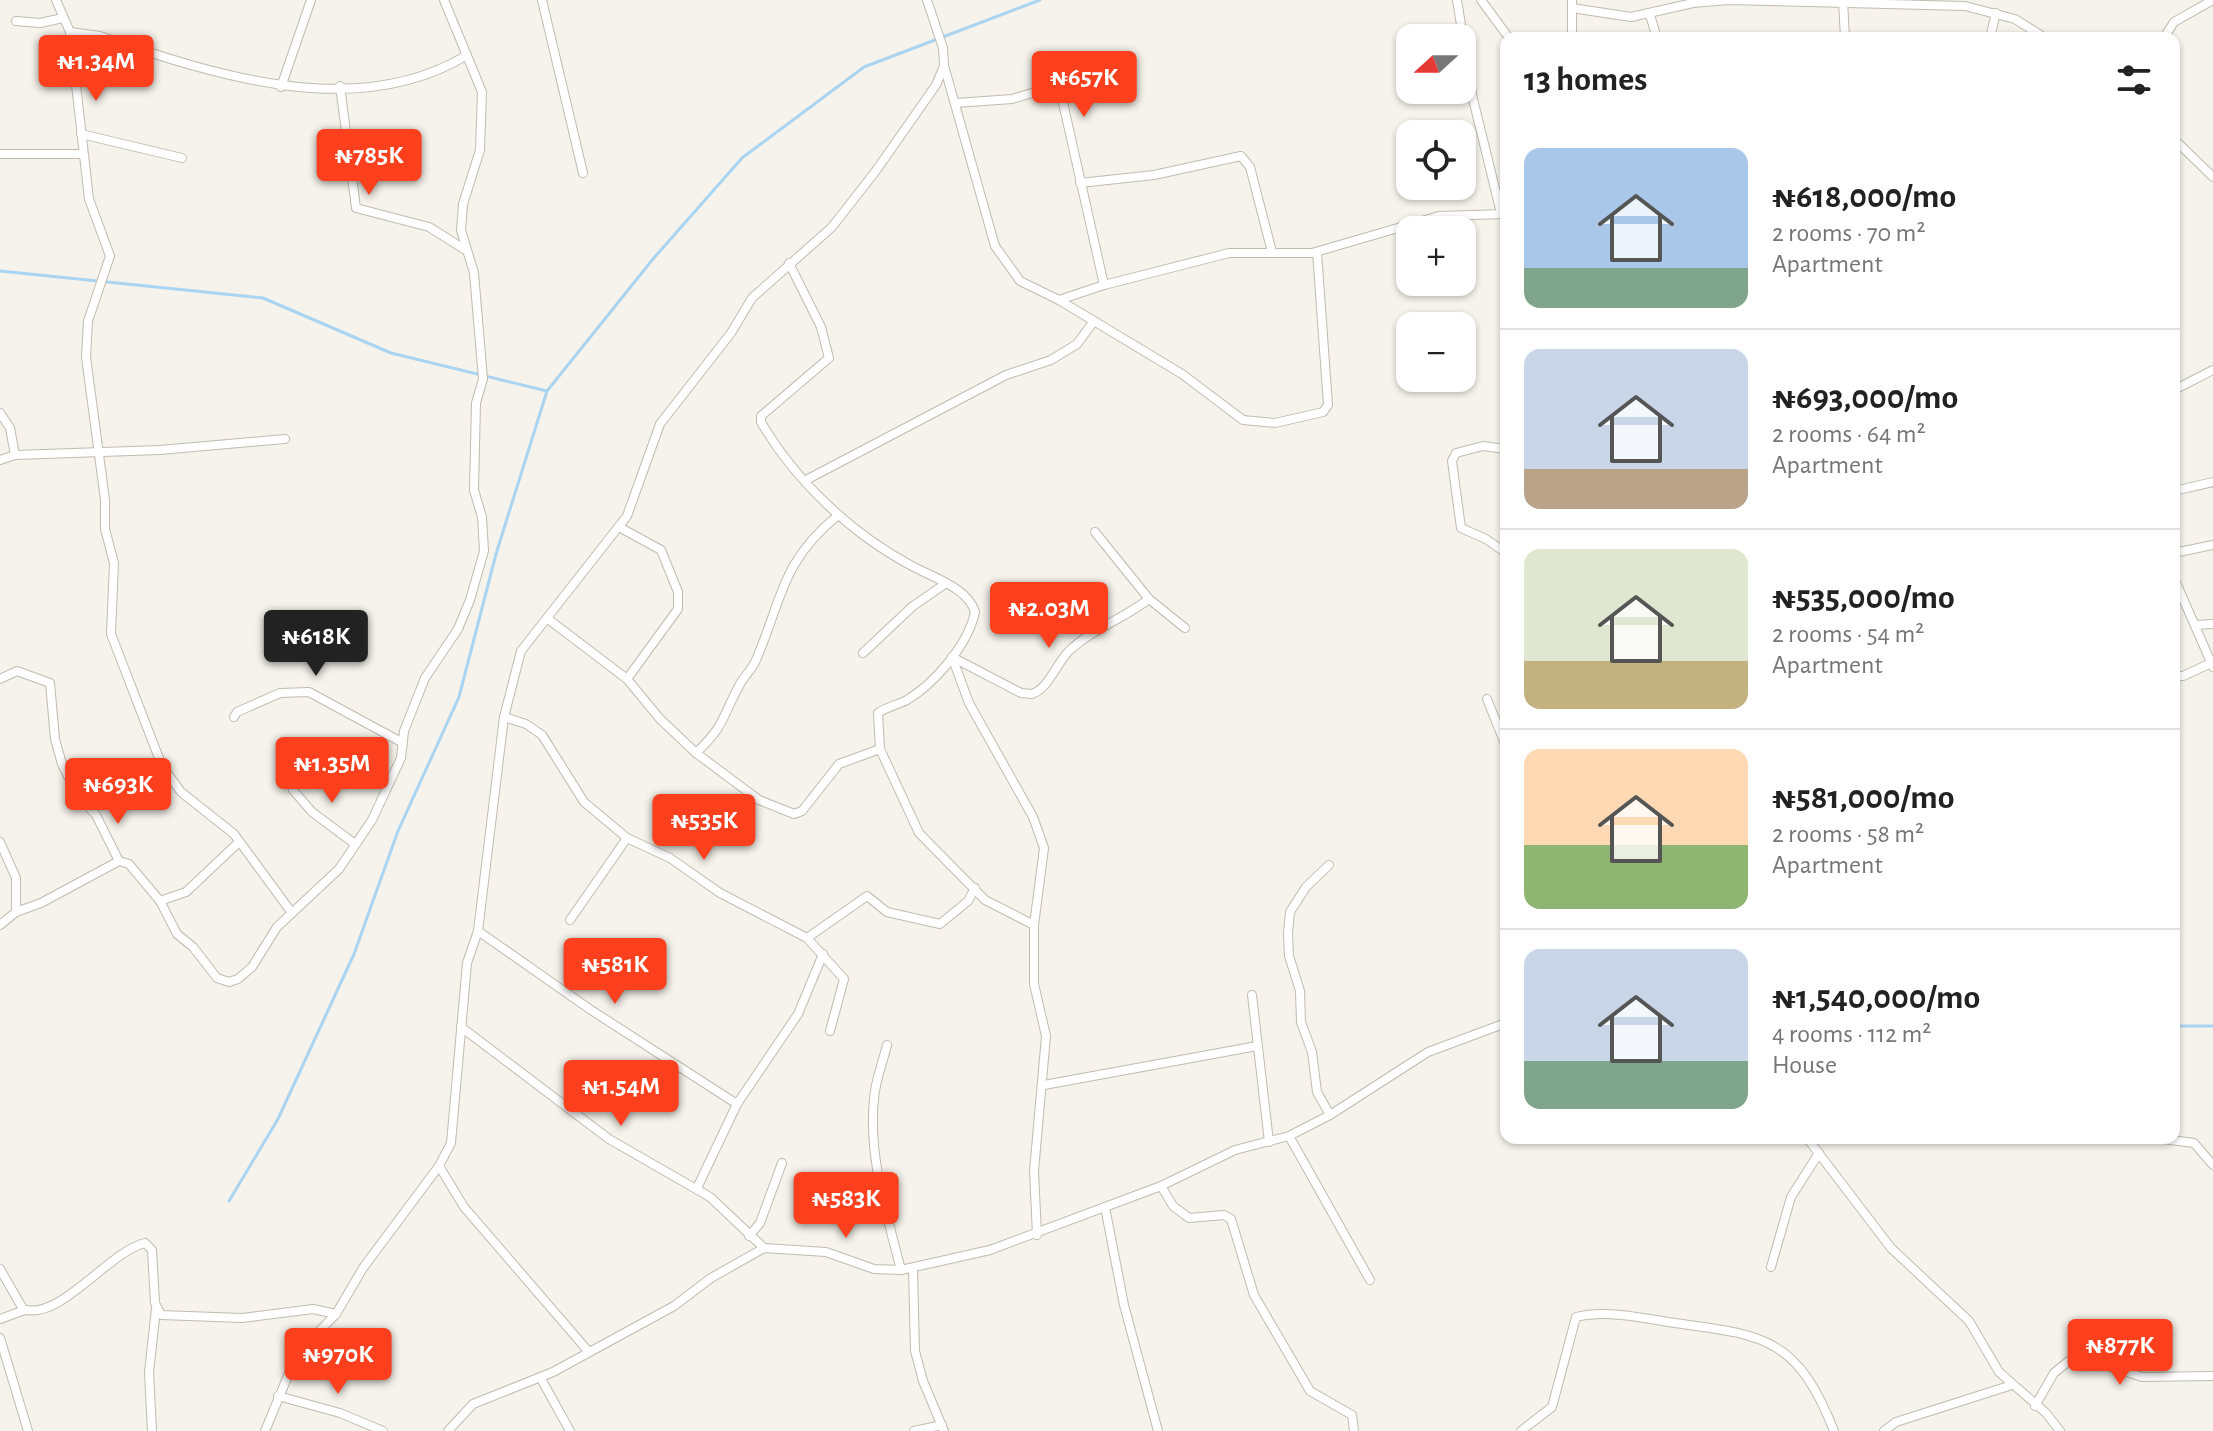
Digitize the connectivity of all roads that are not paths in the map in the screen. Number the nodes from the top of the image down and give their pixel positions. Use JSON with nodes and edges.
{"nodes":[{"id":1,"x":56,"y":0,"type":"edge"},
{"id":2,"x":311,"y":0,"type":"edge"},
{"id":3,"x":444,"y":0,"type":"edge"},
{"id":4,"x":542,"y":0,"type":"edge"},
{"id":5,"x":927,"y":0,"type":"edge"},
{"id":6,"x":1457,"y":0,"type":"edge"},
{"id":7,"x":1481,"y":0,"type":"edge"},
{"id":8,"x":2213,"y":0,"type":"edge"},
{"id":9,"x":1843,"y":1,"type":"edge"},
{"id":10,"x":1572,"y":4,"type":"edge"},
{"id":11,"x":1996,"y":13,"type":"junction"},
{"id":12,"x":1650,"y":15,"type":"junction"},
{"id":13,"x":63,"y":18,"type":"junction"},
{"id":14,"x":16,"y":21,"type":"dead end"},
{"id":15,"x":70,"y":32,"type":"junction"},
{"id":16,"x":1505,"y":32,"type":"edge"},
{"id":17,"x":1572,"y":32,"type":"edge"},
{"id":18,"x":1655,"y":32,"type":"edge"},
{"id":19,"x":1845,"y":32,"type":"edge"},
{"id":20,"x":1991,"y":32,"type":"edge"},
{"id":21,"x":2036,"y":32,"type":"edge"},
{"id":22,"x":2168,"y":32,"type":"edge"},
{"id":23,"x":467,"y":55,"type":"junction"},
{"id":24,"x":1100,"y":62,"type":"dead end"},
{"id":25,"x":944,"y":66,"type":"junction"},
{"id":26,"x":1059,"y":85,"type":"junction"},
{"id":27,"x":340,"y":86,"type":"junction"},
{"id":28,"x":281,"y":87,"type":"junction"},
{"id":29,"x":956,"y":103,"type":"junction"},
{"id":30,"x":81,"y":134,"type":"junction"},
{"id":31,"x":2180,"y":145,"type":"edge"},
{"id":32,"x":0,"y":151,"type":"edge"},
{"id":33,"x":82,"y":154,"type":"junction"},
{"id":34,"x":182,"y":158,"type":"dead end"},
{"id":35,"x":583,"y":173,"type":"dead end"},
{"id":36,"x":2213,"y":177,"type":"edge"},
{"id":37,"x":1080,"y":183,"type":"junction"},
{"id":38,"x":1500,"y":198,"type":"edge"},
{"id":39,"x":1500,"y":213,"type":"edge"},
{"id":40,"x":464,"y":249,"type":"junction"},
{"id":41,"x":1272,"y":252,"type":"junction"},
{"id":42,"x":1317,"y":252,"type":"junction"},
{"id":43,"x":789,"y":263,"type":"junction"},
{"id":44,"x":1104,"y":285,"type":"junction"},
{"id":45,"x":1059,"y":300,"type":"junction"},
{"id":46,"x":1094,"y":321,"type":"junction"},
{"id":47,"x":2213,"y":370,"type":"edge"},
{"id":48,"x":2180,"y":387,"type":"edge"},
{"id":49,"x":0,"y":413,"type":"edge"},
{"id":50,"x":285,"y":439,"type":"dead end"},
{"id":51,"x":1500,"y":448,"type":"edge"},
{"id":52,"x":97,"y":450,"type":"junction"},
{"id":53,"x":15,"y":455,"type":"junction"},
{"id":54,"x":0,"y":460,"type":"edge"},
{"id":55,"x":806,"y":480,"type":"junction"},
{"id":56,"x":2213,"y":482,"type":"edge"},
{"id":57,"x":2180,"y":490,"type":"edge"},
{"id":58,"x":837,"y":516,"type":"junction"},
{"id":59,"x":619,"y":527,"type":"junction"},
{"id":60,"x":1095,"y":532,"type":"dead end"},
{"id":61,"x":2213,"y":545,"type":"edge"},
{"id":62,"x":1500,"y":549,"type":"edge"},
{"id":63,"x":2180,"y":552,"type":"edge"},
{"id":64,"x":945,"y":584,"type":"junction"},
{"id":65,"x":2180,"y":591,"type":"edge"},
{"id":66,"x":1149,"y":599,"type":"junction"},
{"id":67,"x":548,"y":619,"type":"junction"},
{"id":68,"x":2213,"y":624,"type":"edge"},
{"id":69,"x":2195,"y":625,"type":"junction"},
{"id":70,"x":1185,"y":628,"type":"dead end"},
{"id":71,"x":863,"y":653,"type":"dead end"},
{"id":72,"x":952,"y":657,"type":"junction"},
{"id":73,"x":2212,"y":665,"type":"edge"},
{"id":74,"x":2180,"y":676,"type":"edge"},
{"id":75,"x":0,"y":679,"type":"edge"},
{"id":76,"x":627,"y":679,"type":"junction"},
{"id":77,"x":1487,"y":699,"type":"dead end"},
{"id":78,"x":234,"y":717,"type":"dead end"},
{"id":79,"x":504,"y":717,"type":"junction"},
{"id":80,"x":1500,"y":731,"type":"edge"},
{"id":81,"x":403,"y":743,"type":"junction"},
{"id":82,"x":880,"y":749,"type":"junction"},
{"id":83,"x":696,"y":753,"type":"junction"},
{"id":84,"x":293,"y":790,"type":"dead end"},
{"id":85,"x":627,"y":838,"type":"junction"},
{"id":86,"x":0,"y":842,"type":"edge"},
{"id":87,"x":239,"y":842,"type":"junction"},
{"id":88,"x":355,"y":844,"type":"junction"},
{"id":89,"x":119,"y":861,"type":"junction"},
{"id":90,"x":1329,"y":865,"type":"dead end"},
{"id":91,"x":975,"y":888,"type":"junction"},
{"id":92,"x":160,"y":901,"type":"junction"},
{"id":93,"x":16,"y":912,"type":"junction"},
{"id":94,"x":292,"y":913,"type":"junction"},
{"id":95,"x":570,"y":920,"type":"dead end"},
{"id":96,"x":0,"y":925,"type":"edge"},
{"id":97,"x":1034,"y":925,"type":"junction"},
{"id":98,"x":478,"y":931,"type":"junction"},
{"id":99,"x":807,"y":938,"type":"junction"},
{"id":100,"x":823,"y":954,"type":"junction"},
{"id":101,"x":1252,"y":995,"type":"dead end"},
{"id":102,"x":1500,"y":1025,"type":"edge"},
{"id":103,"x":461,"y":1027,"type":"junction"},
{"id":104,"x":830,"y":1031,"type":"dead end"},
{"id":105,"x":887,"y":1045,"type":"dead end"},
{"id":106,"x":1257,"y":1046,"type":"junction"},
{"id":107,"x":1044,"y":1085,"type":"junction"},
{"id":108,"x":737,"y":1104,"type":"junction"},
{"id":109,"x":1330,"y":1115,"type":"junction"},
{"id":110,"x":1289,"y":1136,"type":"junction"},
{"id":111,"x":2180,"y":1141,"type":"edge"},
{"id":112,"x":1269,"y":1142,"type":"junction"},
{"id":113,"x":1812,"y":1144,"type":"edge"},
{"id":114,"x":1819,"y":1153,"type":"junction"},
{"id":115,"x":782,"y":1163,"type":"dead end"},
{"id":116,"x":2213,"y":1165,"type":"edge"},
{"id":117,"x":439,"y":1166,"type":"junction"},
{"id":118,"x":1161,"y":1186,"type":"junction"},
{"id":119,"x":697,"y":1188,"type":"junction"},
{"id":120,"x":1105,"y":1207,"type":"junction"},
{"id":121,"x":1037,"y":1235,"type":"junction"},
{"id":122,"x":749,"y":1236,"type":"junction"},
{"id":123,"x":764,"y":1248,"type":"junction"},
{"id":124,"x":1771,"y":1267,"type":"dead end"},
{"id":125,"x":0,"y":1269,"type":"edge"},
{"id":126,"x":913,"y":1269,"type":"junction"},
{"id":127,"x":901,"y":1270,"type":"junction"},
{"id":128,"x":1370,"y":1280,"type":"dead end"},
{"id":129,"x":156,"y":1309,"type":"junction"},
{"id":130,"x":25,"y":1310,"type":"junction"},
{"id":131,"x":336,"y":1314,"type":"junction"},
{"id":132,"x":0,"y":1319,"type":"edge"},
{"id":133,"x":0,"y":1338,"type":"edge"},
{"id":134,"x":588,"y":1351,"type":"junction"},
{"id":135,"x":2213,"y":1376,"type":"edge"},
{"id":136,"x":540,"y":1377,"type":"junction"},
{"id":137,"x":2012,"y":1385,"type":"junction"},
{"id":138,"x":278,"y":1396,"type":"junction"},
{"id":139,"x":2035,"y":1406,"type":"junction"},
{"id":140,"x":943,"y":1428,"type":"edge"},
{"id":141,"x":28,"y":1431,"type":"edge"},
{"id":142,"x":152,"y":1431,"type":"edge"},
{"id":143,"x":265,"y":1431,"type":"edge"},
{"id":144,"x":383,"y":1431,"type":"edge"},
{"id":145,"x":448,"y":1431,"type":"edge"},
{"id":146,"x":570,"y":1431,"type":"edge"},
{"id":147,"x":914,"y":1431,"type":"edge"},
{"id":148,"x":1158,"y":1431,"type":"edge"},
{"id":149,"x":1354,"y":1431,"type":"edge"},
{"id":150,"x":1521,"y":1431,"type":"edge"},
{"id":151,"x":1834,"y":1431,"type":"edge"},
{"id":152,"x":1884,"y":1431,"type":"edge"},
{"id":153,"x":2060,"y":1431,"type":"edge"}],
"edges":[{"from":1,"to":13,"type":"street"},
{"from":2,"to":28,"type":"street"},
{"from":3,"to":23,"type":"street"},
{"from":4,"to":35,"type":"street"},
{"from":5,"to":25,"type":"street"},
{"from":6,"to":38,"type":"street"},
{"from":7,"to":16,"type":"street"},
{"from":8,"to":22,"type":"street"},
{"from":9,"to":11,"type":"street"},
{"from":9,"to":12,"type":"street"},
{"from":9,"to":19,"type":"street"},
{"from":10,"to":12,"type":"street"},
{"from":10,"to":17,"type":"street"},
{"from":11,"to":20,"type":"street"},
{"from":11,"to":21,"type":"street"},
{"from":12,"to":18,"type":"street"},
{"from":13,"to":14,"type":"street"},
{"from":13,"to":15,"type":"street"},
{"from":15,"to":28,"type":"street"},
{"from":15,"to":30,"type":"street"},
{"from":23,"to":27,"type":"street"},
{"from":23,"to":40,"type":"street"},
{"from":24,"to":26,"type":"street"},
{"from":25,"to":29,"type":"street"},
{"from":25,"to":43,"type":"street"},
{"from":26,"to":29,"type":"street"},
{"from":26,"to":37,"type":"street"},
{"from":27,"to":28,"type":"street"},
{"from":27,"to":40,"type":"street"},
{"from":29,"to":45,"type":"street"},
{"from":30,"to":33,"type":"street"},
{"from":30,"to":34,"type":"street"},
{"from":31,"to":36,"type":"street"},
{"from":32,"to":33,"type":"street"},
{"from":33,"to":52,"type":"street"},
{"from":37,"to":41,"type":"street"},
{"from":37,"to":44,"type":"street"},
{"from":39,"to":42,"type":"street"},
{"from":40,"to":81,"type":"street"},
{"from":41,"to":42,"type":"street"},
{"from":41,"to":44,"type":"street"},
{"from":42,"to":46,"type":"street"},
{"from":43,"to":55,"type":"street"},
{"from":43,"to":59,"type":"street"},
{"from":44,"to":45,"type":"street"},
{"from":45,"to":46,"type":"street"},
{"from":46,"to":55,"type":"street"},
{"from":47,"to":48,"type":"street"},
{"from":49,"to":53,"type":"street"},
{"from":50,"to":52,"type":"street"},
{"from":51,"to":62,"type":"street"},
{"from":52,"to":53,"type":"street"},
{"from":52,"to":87,"type":"street"},
{"from":53,"to":54,"type":"street"},
{"from":55,"to":58,"type":"street"},
{"from":56,"to":57,"type":"street"},
{"from":58,"to":64,"type":"street"},
{"from":58,"to":83,"type":"street"},
{"from":59,"to":67,"type":"street"},
{"from":59,"to":76,"type":"street"},
{"from":60,"to":66,"type":"street"},
{"from":61,"to":63,"type":"street"},
{"from":64,"to":71,"type":"street"},
{"from":64,"to":72,"type":"street"},
{"from":65,"to":69,"type":"street"},
{"from":66,"to":70,"type":"street"},
{"from":66,"to":72,"type":"street"},
{"from":67,"to":76,"type":"street"},
{"from":67,"to":79,"type":"street"},
{"from":68,"to":69,"type":"street"},
{"from":69,"to":73,"type":"street"},
{"from":72,"to":82,"type":"street"},
{"from":72,"to":97,"type":"street"},
{"from":73,"to":74,"type":"street"},
{"from":75,"to":89,"type":"street"},
{"from":76,"to":83,"type":"street"},
{"from":77,"to":80,"type":"street"},
{"from":78,"to":81,"type":"street"},
{"from":79,"to":85,"type":"street"},
{"from":79,"to":98,"type":"street"},
{"from":81,"to":88,"type":"street"},
{"from":82,"to":83,"type":"street"},
{"from":82,"to":91,"type":"street"},
{"from":84,"to":88,"type":"street"},
{"from":85,"to":95,"type":"street"},
{"from":85,"to":99,"type":"street"},
{"from":86,"to":93,"type":"street"},
{"from":87,"to":92,"type":"street"},
{"from":87,"to":94,"type":"street"},
{"from":88,"to":94,"type":"street"},
{"from":89,"to":92,"type":"street"},
{"from":89,"to":93,"type":"street"},
{"from":90,"to":109,"type":"street"},
{"from":91,"to":97,"type":"street"},
{"from":91,"to":99,"type":"street"},
{"from":92,"to":94,"type":"street"},
{"from":93,"to":96,"type":"street"},
{"from":97,"to":107,"type":"street"},
{"from":98,"to":103,"type":"street"},
{"from":98,"to":108,"type":"street"},
{"from":99,"to":100,"type":"street"},
{"from":100,"to":104,"type":"street"},
{"from":100,"to":108,"type":"street"},
{"from":101,"to":106,"type":"street"},
{"from":102,"to":109,"type":"street"},
{"from":103,"to":117,"type":"street"},
{"from":103,"to":119,"type":"street"},
{"from":105,"to":127,"type":"street"},
{"from":106,"to":107,"type":"street"},
{"from":106,"to":112,"type":"street"},
{"from":107,"to":121,"type":"street"},
{"from":108,"to":119,"type":"street"},
{"from":109,"to":110,"type":"street"},
{"from":110,"to":112,"type":"street"},
{"from":110,"to":128,"type":"street"},
{"from":111,"to":116,"type":"street"},
{"from":112,"to":118,"type":"street"},
{"from":113,"to":114,"type":"street"},
{"from":114,"to":124,"type":"street"},
{"from":114,"to":137,"type":"street"},
{"from":115,"to":122,"type":"street"},
{"from":117,"to":131,"type":"street"},
{"from":117,"to":134,"type":"street"},
{"from":118,"to":120,"type":"street"},
{"from":118,"to":149,"type":"street"},
{"from":119,"to":122,"type":"street"},
{"from":120,"to":121,"type":"street"},
{"from":120,"to":148,"type":"street"},
{"from":121,"to":126,"type":"street"},
{"from":122,"to":123,"type":"street"},
{"from":123,"to":127,"type":"street"},
{"from":123,"to":134,"type":"street"},
{"from":125,"to":130,"type":"street"},
{"from":126,"to":127,"type":"street"},
{"from":126,"to":140,"type":"street"},
{"from":129,"to":130,"type":"street"},
{"from":129,"to":131,"type":"street"},
{"from":129,"to":142,"type":"street"},
{"from":130,"to":132,"type":"street"},
{"from":131,"to":138,"type":"street"},
{"from":133,"to":141,"type":"street"},
{"from":134,"to":136,"type":"street"},
{"from":135,"to":139,"type":"street"},
{"from":136,"to":145,"type":"street"},
{"from":136,"to":146,"type":"street"},
{"from":137,"to":139,"type":"street"},
{"from":137,"to":152,"type":"street"},
{"from":138,"to":143,"type":"street"},
{"from":138,"to":144,"type":"street"},
{"from":139,"to":153,"type":"street"},
{"from":140,"to":147,"type":"street"},
{"from":150,"to":151,"type":"street"}]}
